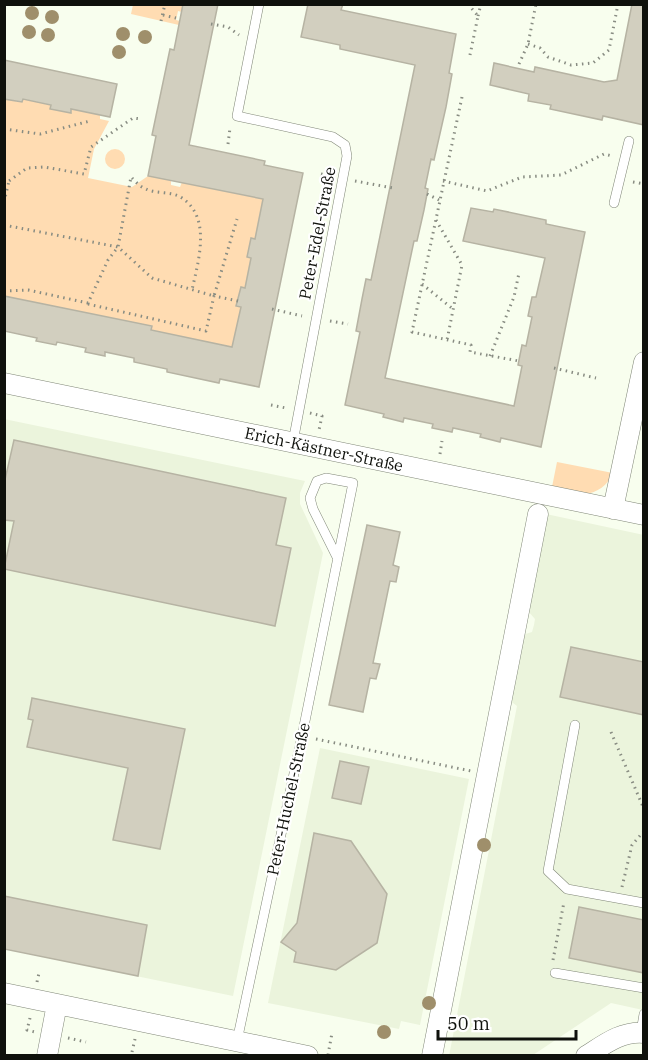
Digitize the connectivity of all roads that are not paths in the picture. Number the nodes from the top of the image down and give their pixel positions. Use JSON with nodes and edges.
{"nodes":[{"id":1,"x":259,"y":4,"type":"edge"},
{"id":2,"x":628,"y":141,"type":"dead end"},
{"id":3,"x":615,"y":203,"type":"dead end"},
{"id":4,"x":644,"y":362,"type":"edge"},
{"id":5,"x":4,"y":383,"type":"edge"},
{"id":6,"x":293,"y":442,"type":"junction"},
{"id":7,"x":546,"y":495,"type":"junction"},
{"id":8,"x":613,"y":508,"type":"junction"},
{"id":9,"x":538,"y":514,"type":"joint"},
{"id":10,"x":644,"y":515,"type":"edge"},
{"id":11,"x":337,"y":557,"type":"junction"},
{"id":12,"x":574,"y":725,"type":"dead end"},
{"id":13,"x":644,"y":903,"type":"edge"},
{"id":14,"x":555,"y":974,"type":"road end"},
{"id":15,"x":644,"y":988,"type":"edge"},
{"id":16,"x":4,"y":993,"type":"edge"},
{"id":17,"x":57,"y":1004,"type":"junction"},
{"id":18,"x":643,"y":1026,"type":"edge"},
{"id":19,"x":237,"y":1041,"type":"junction"},
{"id":20,"x":47,"y":1056,"type":"edge"},
{"id":21,"x":308,"y":1056,"type":"edge"},
{"id":22,"x":432,"y":1056,"type":"edge"},
{"id":23,"x":586,"y":1056,"type":"edge"}],
"edges":[{"from":1,"to":6,"type":"lane","name":"Peter-Edel-Straße"},
{"from":2,"to":3,"type":"lane"},
{"from":4,"to":8,"type":"street"},
{"from":5,"to":6,"type":"street","name":"Erich-Kästner-Straße"},
{"from":6,"to":7,"type":"street","name":"Erich-Kästner-Straße"},
{"from":7,"to":8,"type":"street","name":"Erich-Kästner-Straße"},
{"from":7,"to":9,"type":"lane"},
{"from":8,"to":10,"type":"street","name":"Erich-Kästner-Straße"},
{"from":9,"to":22,"type":"street"},
{"from":11,"to":11,"type":"lane","name":"Peter-Huchel-Straße"},
{"from":11,"to":19,"type":"lane","name":"Peter-Huchel-Straße"},
{"from":12,"to":13,"type":"lane"},
{"from":14,"to":15,"type":"lane"},
{"from":16,"to":17,"type":"street"},
{"from":17,"to":19,"type":"street"},
{"from":17,"to":20,"type":"street"},
{"from":18,"to":23,"type":"street"},
{"from":19,"to":21,"type":"street"}]}
